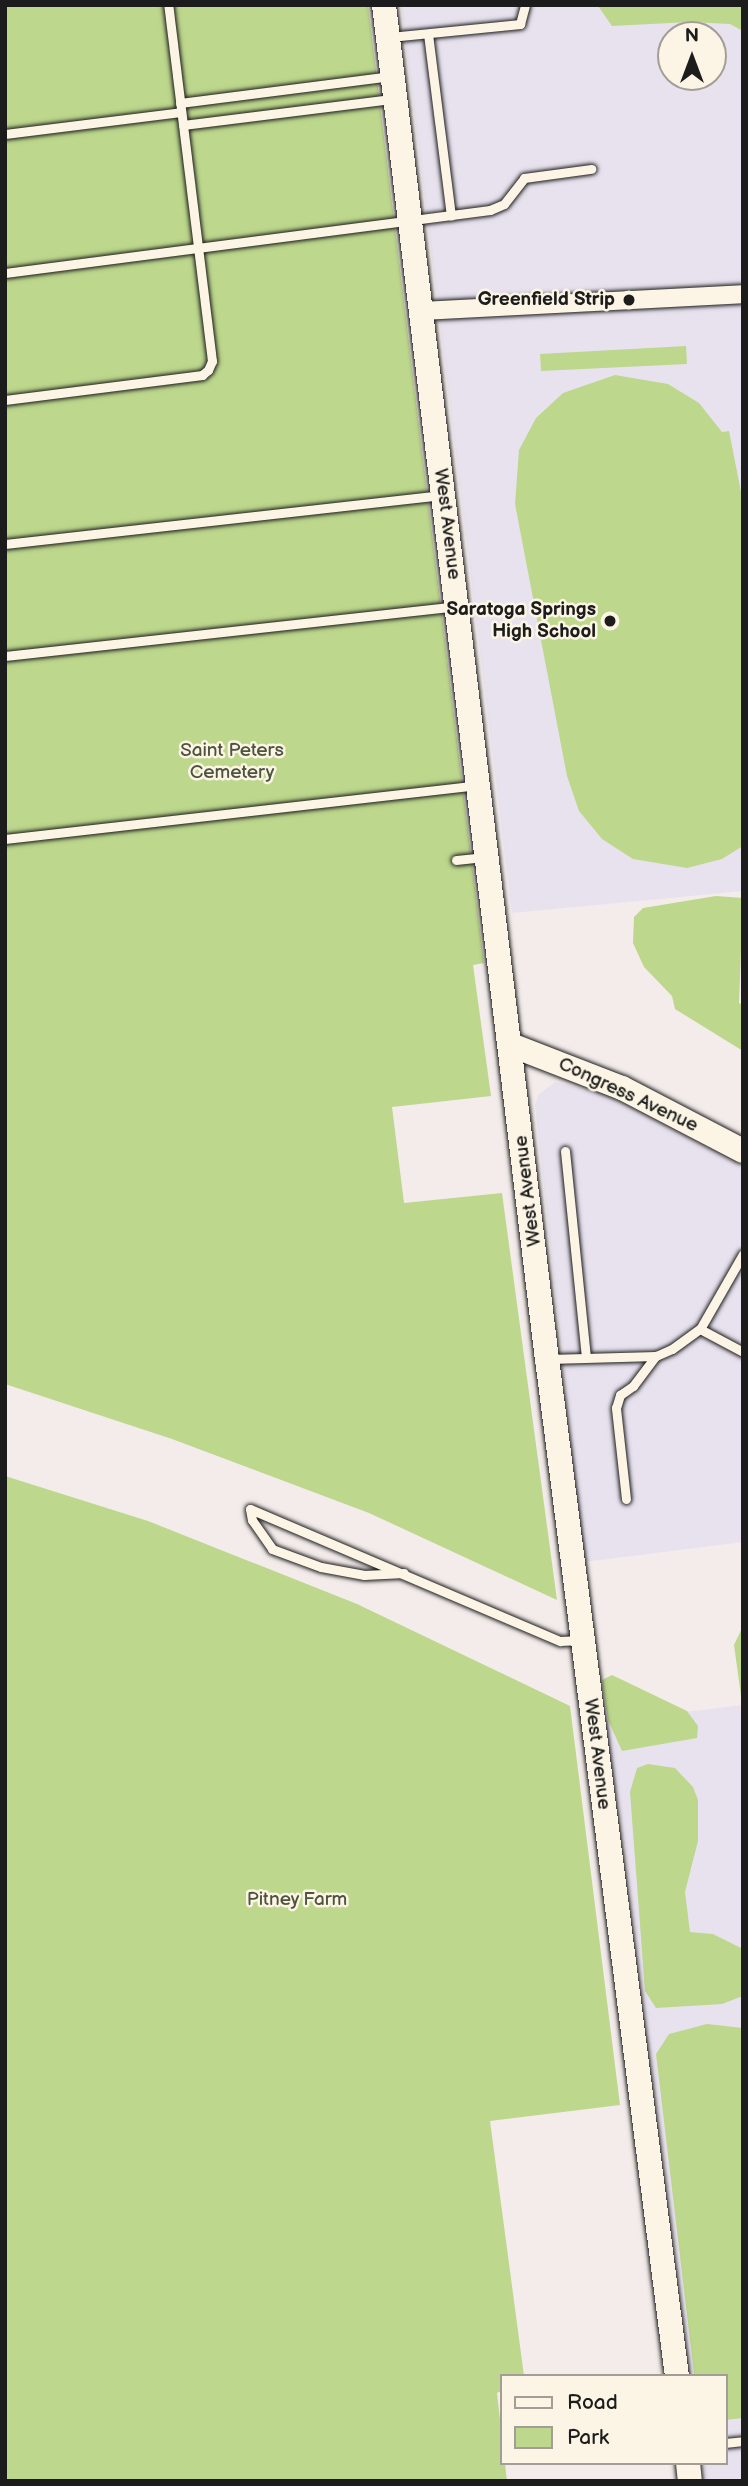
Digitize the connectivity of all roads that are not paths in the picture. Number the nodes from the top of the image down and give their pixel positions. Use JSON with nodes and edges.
{"nodes":[{"id":1,"x":168,"y":5,"type":"edge"},
{"id":2,"x":384,"y":5,"type":"edge"},
{"id":3,"x":525,"y":5,"type":"edge"},
{"id":4,"x":428,"y":34,"type":"junction"},
{"id":5,"x":388,"y":38,"type":"junction"},
{"id":6,"x":395,"y":87,"type":"junction"},
{"id":7,"x":181,"y":107,"type":"junction"},
{"id":8,"x":183,"y":125,"type":"junction"},
{"id":9,"x":5,"y":134,"type":"edge"},
{"id":10,"x":591,"y":169,"type":"dead end"},
{"id":11,"x":451,"y":216,"type":"junction"},
{"id":12,"x":411,"y":222,"type":"junction"},
{"id":13,"x":198,"y":249,"type":"junction"},
{"id":14,"x":5,"y":273,"type":"edge"},
{"id":15,"x":743,"y":294,"type":"edge"},
{"id":16,"x":421,"y":311,"type":"junction"},
{"id":17,"x":5,"y":400,"type":"edge"},
{"id":18,"x":444,"y":494,"type":"junction"},
{"id":19,"x":5,"y":544,"type":"edge"},
{"id":20,"x":458,"y":606,"type":"junction"},
{"id":21,"x":5,"y":656,"type":"edge"},
{"id":22,"x":479,"y":785,"type":"junction"},
{"id":23,"x":5,"y":839,"type":"edge"},
{"id":24,"x":489,"y":857,"type":"junction"},
{"id":25,"x":456,"y":860,"type":"dead end"},
{"id":26,"x":511,"y":1045,"type":"junction"},
{"id":27,"x":565,"y":1151,"type":"dead end"},
{"id":28,"x":743,"y":1151,"type":"edge"},
{"id":29,"x":743,"y":1254,"type":"edge"},
{"id":30,"x":700,"y":1329,"type":"junction"},
{"id":31,"x":743,"y":1352,"type":"edge"},
{"id":32,"x":656,"y":1356,"type":"junction"},
{"id":33,"x":586,"y":1357,"type":"junction"},
{"id":34,"x":548,"y":1359,"type":"junction"},
{"id":35,"x":626,"y":1499,"type":"dead end"},
{"id":36,"x":404,"y":1573,"type":"junction"},
{"id":37,"x":582,"y":1640,"type":"junction"},
{"id":38,"x":677,"y":2374,"type":"edge"}],
"edges":[{"from":1,"to":7,"type":"lane"},
{"from":2,"to":5,"type":"street","name":"West Avenue"},
{"from":3,"to":4,"type":"lane"},
{"from":4,"to":5,"type":"lane"},
{"from":4,"to":11,"type":"lane"},
{"from":5,"to":6,"type":"street","name":"West Avenue"},
{"from":6,"to":7,"type":"lane"},
{"from":6,"to":8,"type":"lane"},
{"from":6,"to":12,"type":"street","name":"West Avenue"},
{"from":7,"to":8,"type":"lane"},
{"from":7,"to":9,"type":"lane"},
{"from":8,"to":13,"type":"lane"},
{"from":10,"to":11,"type":"lane"},
{"from":11,"to":12,"type":"lane"},
{"from":12,"to":13,"type":"lane"},
{"from":12,"to":16,"type":"street","name":"West Avenue"},
{"from":13,"to":14,"type":"lane"},
{"from":13,"to":17,"type":"lane"},
{"from":15,"to":16,"type":"street"},
{"from":16,"to":18,"type":"street","name":"West Avenue"},
{"from":18,"to":19,"type":"lane"},
{"from":18,"to":20,"type":"street","name":"West Avenue"},
{"from":20,"to":21,"type":"lane"},
{"from":20,"to":22,"type":"street","name":"West Avenue"},
{"from":22,"to":23,"type":"lane"},
{"from":22,"to":24,"type":"street","name":"West Avenue"},
{"from":24,"to":25,"type":"lane"},
{"from":24,"to":26,"type":"street","name":"West Avenue"},
{"from":26,"to":28,"type":"street","name":"Congress Avenue"},
{"from":26,"to":34,"type":"street","name":"West Avenue"},
{"from":27,"to":33,"type":"lane"},
{"from":29,"to":30,"type":"lane"},
{"from":30,"to":31,"type":"lane"},
{"from":30,"to":32,"type":"lane"},
{"from":32,"to":33,"type":"lane"},
{"from":32,"to":35,"type":"lane"},
{"from":33,"to":34,"type":"lane"},
{"from":34,"to":37,"type":"street","name":"West Avenue"},
{"from":36,"to":36,"type":"lane"},
{"from":36,"to":37,"type":"lane"},
{"from":37,"to":38,"type":"street","name":"West Avenue"}]}
